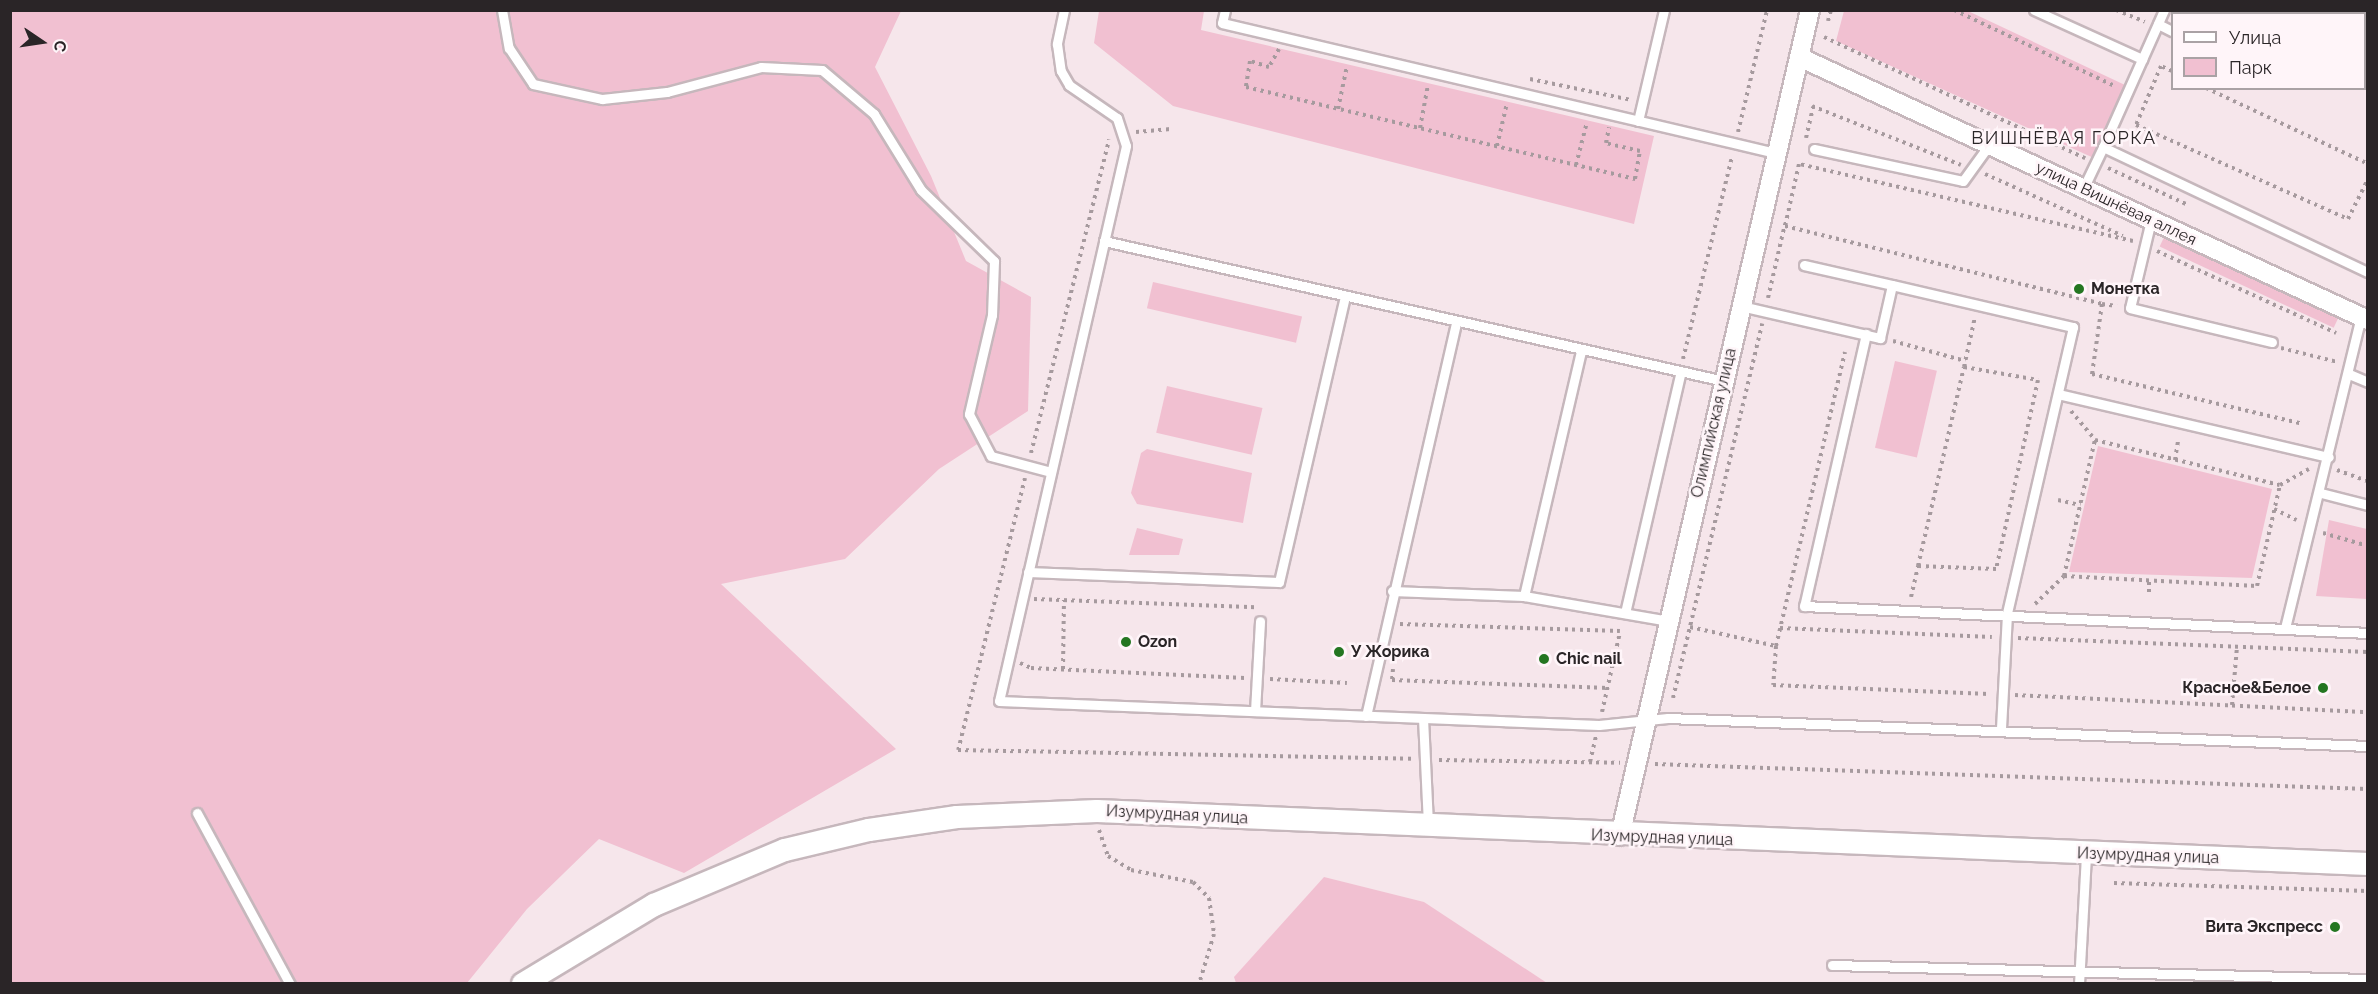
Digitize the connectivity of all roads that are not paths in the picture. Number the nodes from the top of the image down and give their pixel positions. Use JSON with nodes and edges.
{"nodes":[{"id":1,"x":502,"y":10,"type":"edge"},
{"id":2,"x":1064,"y":10,"type":"edge"},
{"id":3,"x":1225,"y":10,"type":"edge"},
{"id":4,"x":1664,"y":10,"type":"edge"},
{"id":5,"x":1810,"y":10,"type":"edge"},
{"id":6,"x":2034,"y":10,"type":"edge"},
{"id":7,"x":2164,"y":10,"type":"edge"},
{"id":8,"x":2158,"y":24,"type":"junction"},
{"id":9,"x":2171,"y":30,"type":"edge"},
{"id":10,"x":1799,"y":57,"type":"junction"},
{"id":11,"x":2142,"y":59,"type":"junction"},
{"id":12,"x":1638,"y":121,"type":"junction"},
{"id":13,"x":1989,"y":145,"type":"junction"},
{"id":14,"x":2103,"y":147,"type":"junction"},
{"id":15,"x":1814,"y":149,"type":"dead end"},
{"id":16,"x":1776,"y":153,"type":"junction"},
{"id":17,"x":2083,"y":189,"type":"junction"},
{"id":18,"x":2151,"y":220,"type":"junction"},
{"id":19,"x":1104,"y":241,"type":"junction"},
{"id":20,"x":1804,"y":265,"type":"dead end"},
{"id":21,"x":2367,"y":272,"type":"edge"},
{"id":22,"x":1892,"y":285,"type":"junction"},
{"id":23,"x":1345,"y":296,"type":"junction"},
{"id":24,"x":1741,"y":306,"type":"junction"},
{"id":25,"x":2364,"y":319,"type":"edge"},
{"id":26,"x":1456,"y":322,"type":"junction"},
{"id":27,"x":1866,"y":334,"type":"junction"},
{"id":28,"x":2273,"y":344,"type":"road end"},
{"id":29,"x":1581,"y":351,"type":"junction"},
{"id":30,"x":1680,"y":372,"type":"junction"},
{"id":31,"x":2349,"y":374,"type":"junction"},
{"id":32,"x":1724,"y":381,"type":"junction"},
{"id":33,"x":2367,"y":382,"type":"edge"},
{"id":34,"x":2058,"y":394,"type":"junction"},
{"id":35,"x":2329,"y":457,"type":"junction"},
{"id":36,"x":1051,"y":472,"type":"junction"},
{"id":37,"x":2320,"y":493,"type":"junction"},
{"id":38,"x":2367,"y":505,"type":"edge"},
{"id":39,"x":1028,"y":572,"type":"junction"},
{"id":40,"x":1392,"y":591,"type":"junction"},
{"id":41,"x":1524,"y":596,"type":"junction"},
{"id":42,"x":1625,"y":614,"type":"junction"},
{"id":43,"x":2007,"y":614,"type":"junction"},
{"id":44,"x":1260,"y":621,"type":"dead end"},
{"id":45,"x":1669,"y":621,"type":"junction"},
{"id":46,"x":2285,"y":628,"type":"junction"},
{"id":47,"x":2367,"y":633,"type":"edge"},
{"id":48,"x":1255,"y":711,"type":"junction"},
{"id":49,"x":1366,"y":716,"type":"junction"},
{"id":50,"x":1647,"y":717,"type":"junction"},
{"id":51,"x":1423,"y":718,"type":"junction"},
{"id":52,"x":2001,"y":729,"type":"junction"},
{"id":53,"x":2367,"y":746,"type":"edge"},
{"id":54,"x":197,"y":813,"type":"dead end"},
{"id":55,"x":1428,"y":828,"type":"junction"},
{"id":56,"x":1620,"y":836,"type":"junction"},
{"id":57,"x":2086,"y":854,"type":"junction"},
{"id":58,"x":2367,"y":864,"type":"edge"},
{"id":59,"x":1832,"y":965,"type":"dead end"},
{"id":60,"x":2080,"y":972,"type":"junction"},
{"id":61,"x":2367,"y":979,"type":"edge"},
{"id":62,"x":290,"y":984,"type":"edge"},
{"id":63,"x":523,"y":984,"type":"edge"},
{"id":64,"x":2079,"y":984,"type":"edge"}],
"edges":[{"from":1,"to":36,"type":"lane"},
{"from":2,"to":19,"type":"lane"},
{"from":3,"to":12,"type":"lane"},
{"from":4,"to":12,"type":"lane"},
{"from":5,"to":10,"type":"street","name":"Олимпийская улица"},
{"from":6,"to":11,"type":"lane"},
{"from":7,"to":8,"type":"lane"},
{"from":8,"to":9,"type":"lane"},
{"from":8,"to":11,"type":"lane"},
{"from":10,"to":13,"type":"street","name":"улица Вишнёвая аллея"},
{"from":10,"to":16,"type":"street","name":"Олимпийская улица"},
{"from":11,"to":14,"type":"lane"},
{"from":12,"to":16,"type":"lane"},
{"from":13,"to":15,"type":"lane"},
{"from":13,"to":17,"type":"street","name":"улица Вишнёвая аллея"},
{"from":14,"to":17,"type":"lane"},
{"from":14,"to":21,"type":"lane"},
{"from":16,"to":24,"type":"street","name":"Олимпийская улица"},
{"from":17,"to":18,"type":"street","name":"улица Вишнёвая аллея"},
{"from":18,"to":25,"type":"street","name":"улица Вишнёвая аллея"},
{"from":18,"to":28,"type":"lane"},
{"from":19,"to":23,"type":"lane"},
{"from":19,"to":36,"type":"lane"},
{"from":20,"to":22,"type":"lane"},
{"from":22,"to":27,"type":"lane"},
{"from":22,"to":34,"type":"lane"},
{"from":23,"to":26,"type":"lane"},
{"from":23,"to":39,"type":"lane"},
{"from":24,"to":27,"type":"lane"},
{"from":24,"to":32,"type":"street","name":"Олимпийская улица"},
{"from":25,"to":31,"type":"lane"},
{"from":26,"to":29,"type":"lane"},
{"from":26,"to":40,"type":"lane"},
{"from":27,"to":43,"type":"lane"},
{"from":29,"to":30,"type":"lane"},
{"from":29,"to":41,"type":"lane"},
{"from":30,"to":32,"type":"lane"},
{"from":30,"to":42,"type":"lane"},
{"from":31,"to":33,"type":"lane"},
{"from":31,"to":35,"type":"lane"},
{"from":32,"to":45,"type":"street","name":"Олимпийская улица"},
{"from":34,"to":35,"type":"lane"},
{"from":34,"to":43,"type":"lane"},
{"from":35,"to":37,"type":"lane"},
{"from":36,"to":39,"type":"lane"},
{"from":37,"to":38,"type":"lane"},
{"from":37,"to":46,"type":"lane"},
{"from":39,"to":48,"type":"lane"},
{"from":40,"to":41,"type":"lane"},
{"from":40,"to":49,"type":"lane"},
{"from":41,"to":42,"type":"lane"},
{"from":42,"to":45,"type":"lane"},
{"from":43,"to":46,"type":"lane"},
{"from":43,"to":52,"type":"lane"},
{"from":44,"to":48,"type":"lane"},
{"from":45,"to":50,"type":"street","name":"Олимпийская улица"},
{"from":46,"to":47,"type":"lane"},
{"from":48,"to":49,"type":"lane"},
{"from":49,"to":51,"type":"lane"},
{"from":50,"to":51,"type":"lane"},
{"from":50,"to":52,"type":"lane"},
{"from":50,"to":56,"type":"street","name":"Олимпийская улица"},
{"from":51,"to":55,"type":"lane"},
{"from":52,"to":53,"type":"lane"},
{"from":54,"to":62,"type":"lane"},
{"from":55,"to":56,"type":"street","name":"Изумрудная улица"},
{"from":55,"to":63,"type":"street","name":"Изумрудная улица"},
{"from":56,"to":57,"type":"street","name":"Изумрудная улица"},
{"from":57,"to":58,"type":"street","name":"Изумрудная улица"},
{"from":57,"to":60,"type":"lane"},
{"from":59,"to":60,"type":"lane"},
{"from":60,"to":61,"type":"lane"},
{"from":60,"to":64,"type":"lane"}]}
